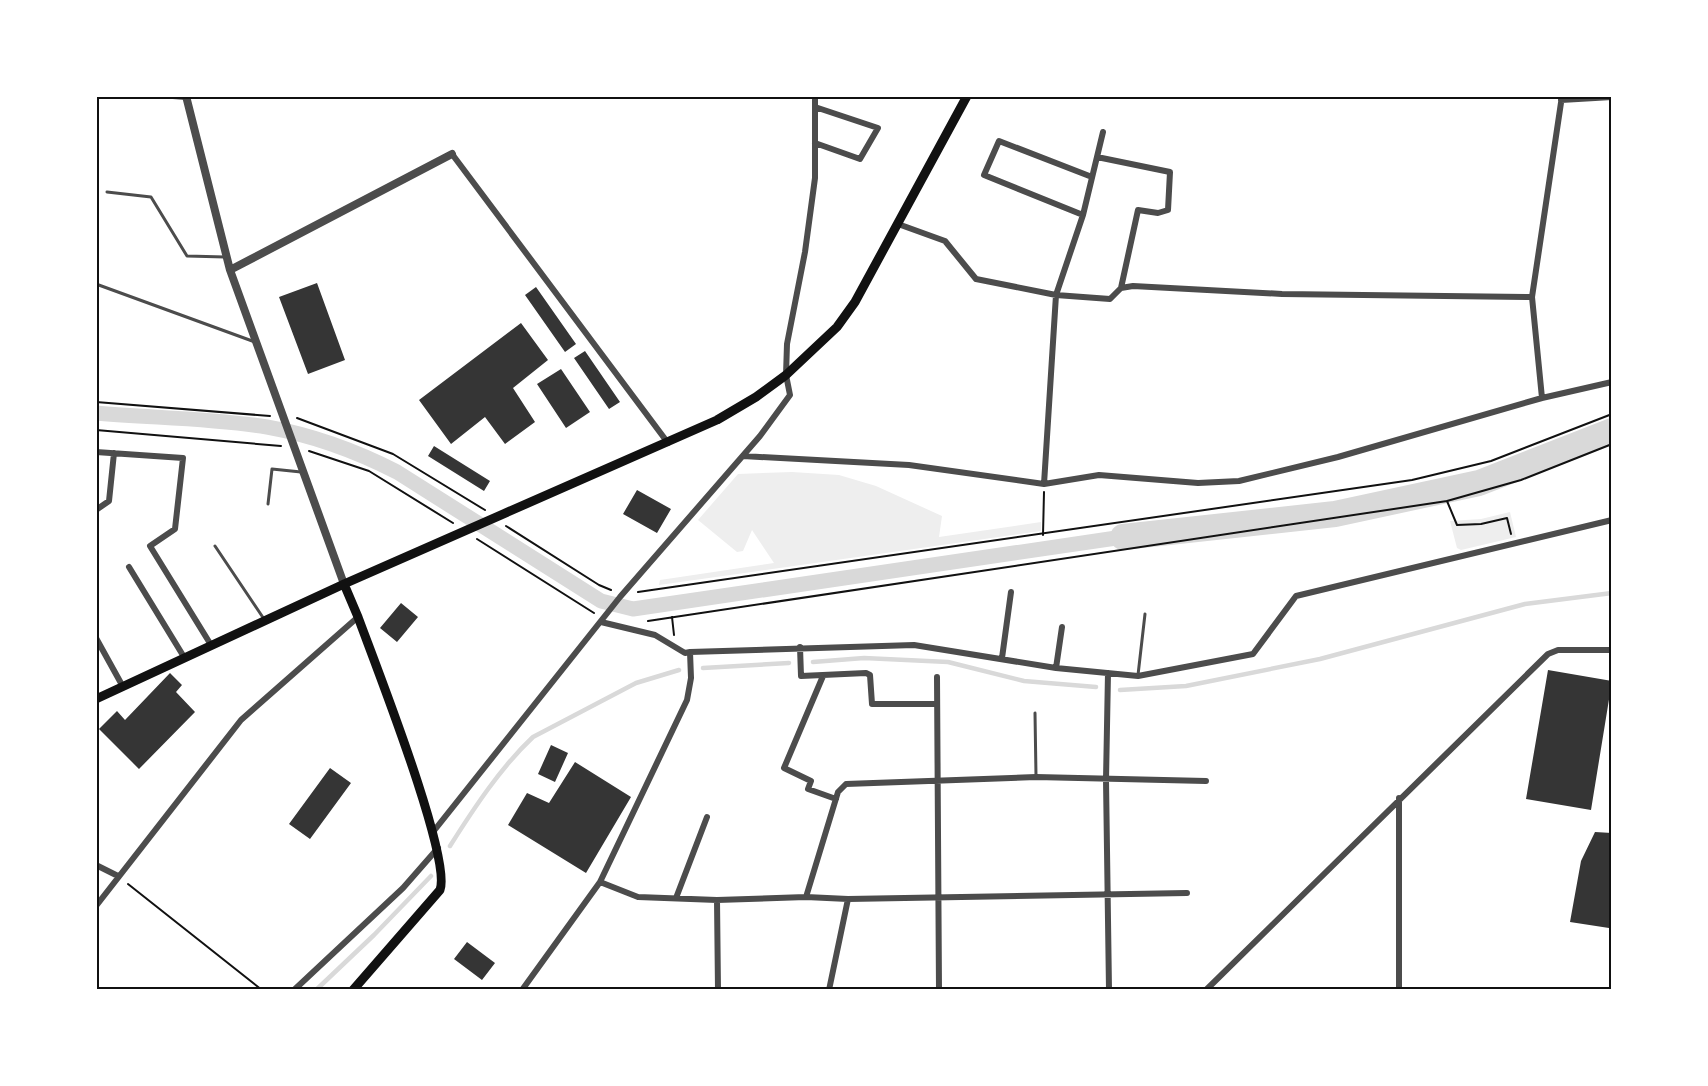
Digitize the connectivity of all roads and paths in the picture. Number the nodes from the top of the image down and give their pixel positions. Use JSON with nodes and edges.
{"nodes":[{"id":1,"x":173,"y":96,"type":"edge"},
{"id":2,"x":186,"y":96,"type":"edge"},
{"id":3,"x":815,"y":96,"type":"edge"},
{"id":4,"x":967,"y":96,"type":"edge"},
{"id":5,"x":1612,"y":97,"type":"edge"},
{"id":6,"x":1561,"y":98,"type":"edge"},
{"id":7,"x":815,"y":107,"type":"junction"},
{"id":8,"x":1103,"y":132,"type":"dead end"},
{"id":9,"x":815,"y":143,"type":"junction"},
{"id":10,"x":452,"y":154,"type":"joint"},
{"id":11,"x":1097,"y":157,"type":"junction"},
{"id":12,"x":1092,"y":177,"type":"junction"},
{"id":13,"x":106,"y":192,"type":"dead end"},
{"id":14,"x":1083,"y":215,"type":"junction"},
{"id":15,"x":898,"y":224,"type":"junction"},
{"id":16,"x":226,"y":256,"type":"junction"},
{"id":17,"x":230,"y":270,"type":"junction"},
{"id":18,"x":96,"y":284,"type":"edge"},
{"id":19,"x":1121,"y":288,"type":"junction"},
{"id":20,"x":1056,"y":295,"type":"junction"},
{"id":21,"x":1532,"y":297,"type":"junction"},
{"id":22,"x":257,"y":343,"type":"junction"},
{"id":23,"x":786,"y":375,"type":"junction"},
{"id":24,"x":1612,"y":382,"type":"edge"},
{"id":25,"x":1542,"y":398,"type":"junction"},
{"id":26,"x":96,"y":402,"type":"edge"},
{"id":27,"x":1612,"y":414,"type":"edge"},
{"id":28,"x":273,"y":416,"type":"dead end"},
{"id":29,"x":296,"y":418,"type":"dead end"},
{"id":30,"x":96,"y":430,"type":"edge"},
{"id":31,"x":669,"y":444,"type":"junction"},
{"id":32,"x":1612,"y":444,"type":"edge"},
{"id":33,"x":291,"y":446,"type":"junction"},
{"id":34,"x":309,"y":451,"type":"dead end"},
{"id":35,"x":96,"y":452,"type":"edge"},
{"id":36,"x":114,"y":453,"type":"junction"},
{"id":37,"x":743,"y":456,"type":"junction"},
{"id":38,"x":306,"y":473,"type":"junction"},
{"id":39,"x":1044,"y":484,"type":"junction"},
{"id":40,"x":1447,"y":501,"type":"junction"},
{"id":41,"x":268,"y":504,"type":"dead end"},
{"id":42,"x":96,"y":510,"type":"edge"},
{"id":43,"x":485,"y":511,"type":"dead end"},
{"id":44,"x":1612,"y":520,"type":"edge"},
{"id":45,"x":454,"y":523,"type":"dead end"},
{"id":46,"x":507,"y":526,"type":"dead end"},
{"id":47,"x":1042,"y":536,"type":"junction"},
{"id":48,"x":477,"y":539,"type":"dead end"},
{"id":49,"x":1514,"y":544,"type":"junction"},
{"id":50,"x":214,"y":546,"type":"dead end"},
{"id":51,"x":129,"y":567,"type":"dead end"},
{"id":52,"x":344,"y":584,"type":"junction"},
{"id":53,"x":615,"y":590,"type":"dead end"},
{"id":54,"x":639,"y":592,"type":"dead end"},
{"id":55,"x":1011,"y":592,"type":"dead end"},
{"id":56,"x":597,"y":614,"type":"dead end"},
{"id":57,"x":1145,"y":614,"type":"dead end"},
{"id":58,"x":358,"y":617,"type":"junction"},
{"id":59,"x":672,"y":617,"type":"junction"},
{"id":60,"x":265,"y":620,"type":"junction"},
{"id":61,"x":600,"y":622,"type":"junction"},
{"id":62,"x":639,"y":622,"type":"dead end"},
{"id":63,"x":1062,"y":627,"type":"dead end"},
{"id":64,"x":96,"y":638,"type":"edge"},
{"id":65,"x":211,"y":645,"type":"junction"},
{"id":66,"x":676,"y":646,"type":"junction"},
{"id":67,"x":800,"y":647,"type":"junction"},
{"id":68,"x":1612,"y":650,"type":"edge"},
{"id":69,"x":690,"y":652,"type":"junction"},
{"id":70,"x":184,"y":657,"type":"junction"},
{"id":71,"x":1002,"y":658,"type":"junction"},
{"id":72,"x":1056,"y":668,"type":"junction"},
{"id":73,"x":1108,"y":673,"type":"junction"},
{"id":74,"x":823,"y":676,"type":"junction"},
{"id":75,"x":1138,"y":676,"type":"junction"},
{"id":76,"x":937,"y":677,"type":"dead end"},
{"id":77,"x":122,"y":685,"type":"junction"},
{"id":78,"x":96,"y":699,"type":"edge"},
{"id":79,"x":936,"y":704,"type":"junction"},
{"id":80,"x":1035,"y":713,"type":"dead end"},
{"id":81,"x":1036,"y":777,"type":"junction"},
{"id":82,"x":1106,"y":780,"type":"junction"},
{"id":83,"x":936,"y":781,"type":"junction"},
{"id":84,"x":1206,"y":781,"type":"dead end"},
{"id":85,"x":1399,"y":798,"type":"junction"},
{"id":86,"x":836,"y":799,"type":"junction"},
{"id":87,"x":707,"y":817,"type":"dead end"},
{"id":88,"x":433,"y":832,"type":"junction"},
{"id":89,"x":438,"y":847,"type":"junction"},
{"id":90,"x":96,"y":865,"type":"edge"},
{"id":91,"x":118,"y":876,"type":"junction"},
{"id":92,"x":600,"y":882,"type":"junction"},
{"id":93,"x":1186,"y":893,"type":"dead end"},
{"id":94,"x":1108,"y":895,"type":"junction"},
{"id":95,"x":938,"y":896,"type":"junction"},
{"id":96,"x":806,"y":897,"type":"junction"},
{"id":97,"x":676,"y":898,"type":"junction"},
{"id":98,"x":848,"y":899,"type":"junction"},
{"id":99,"x":717,"y":900,"type":"junction"},
{"id":100,"x":96,"y":906,"type":"edge"},
{"id":101,"x":262,"y":990,"type":"edge"},
{"id":102,"x":294,"y":990,"type":"edge"},
{"id":103,"x":353,"y":990,"type":"edge"},
{"id":104,"x":522,"y":990,"type":"edge"},
{"id":105,"x":718,"y":990,"type":"edge"},
{"id":106,"x":829,"y":990,"type":"edge"},
{"id":107,"x":939,"y":990,"type":"edge"},
{"id":108,"x":1109,"y":990,"type":"edge"},
{"id":109,"x":1206,"y":990,"type":"edge"},
{"id":110,"x":1399,"y":990,"type":"edge"}],
"edges":[{"from":1,"to":2,"type":"street"},
{"from":2,"to":16,"type":"street"},
{"from":3,"to":7,"type":"street"},
{"from":4,"to":15,"type":"main road"},
{"from":5,"to":6,"type":"street"},
{"from":6,"to":21,"type":"street"},
{"from":7,"to":9,"type":"street"},
{"from":7,"to":9,"type":"street"},
{"from":8,"to":11,"type":"street"},
{"from":9,"to":23,"type":"street"},
{"from":10,"to":17,"type":"street"},
{"from":10,"to":31,"type":"street"},
{"from":11,"to":12,"type":"street"},
{"from":11,"to":19,"type":"street"},
{"from":12,"to":14,"type":"street"},
{"from":12,"to":14,"type":"street"},
{"from":13,"to":16,"type":"lane"},
{"from":14,"to":20,"type":"street"},
{"from":15,"to":20,"type":"street"},
{"from":15,"to":23,"type":"main road"},
{"from":16,"to":17,"type":"street"},
{"from":17,"to":22,"type":"street"},
{"from":18,"to":22,"type":"lane"},
{"from":19,"to":20,"type":"street"},
{"from":19,"to":21,"type":"street"},
{"from":20,"to":39,"type":"street"},
{"from":21,"to":25,"type":"street"},
{"from":22,"to":33,"type":"street"},
{"from":23,"to":31,"type":"main road"},
{"from":23,"to":37,"type":"street"},
{"from":24,"to":25,"type":"street"},
{"from":25,"to":39,"type":"street"},
{"from":26,"to":28,"type":"path"},
{"from":27,"to":47,"type":"path"},
{"from":29,"to":43,"type":"path"},
{"from":30,"to":33,"type":"path"},
{"from":31,"to":52,"type":"main road"},
{"from":32,"to":40,"type":"path"},
{"from":33,"to":38,"type":"street"},
{"from":34,"to":45,"type":"path"},
{"from":35,"to":36,"type":"street"},
{"from":36,"to":42,"type":"street"},
{"from":36,"to":65,"type":"street"},
{"from":37,"to":39,"type":"street"},
{"from":37,"to":61,"type":"street"},
{"from":38,"to":41,"type":"lane"},
{"from":38,"to":52,"type":"street"},
{"from":39,"to":47,"type":"path"},
{"from":40,"to":49,"type":"path"},
{"from":40,"to":59,"type":"path"},
{"from":44,"to":49,"type":"street"},
{"from":46,"to":53,"type":"path"},
{"from":47,"to":54,"type":"path"},
{"from":48,"to":56,"type":"path"},
{"from":49,"to":75,"type":"street"},
{"from":50,"to":60,"type":"lane"},
{"from":51,"to":70,"type":"street"},
{"from":52,"to":58,"type":"main road"},
{"from":52,"to":60,"type":"main road"},
{"from":55,"to":71,"type":"street"},
{"from":57,"to":75,"type":"lane"},
{"from":58,"to":88,"type":"main road"},
{"from":58,"to":91,"type":"street"},
{"from":59,"to":62,"type":"path"},
{"from":59,"to":66,"type":"path"},
{"from":60,"to":65,"type":"main road"},
{"from":61,"to":66,"type":"street"},
{"from":61,"to":88,"type":"street"},
{"from":63,"to":72,"type":"street"},
{"from":64,"to":77,"type":"street"},
{"from":65,"to":70,"type":"main road"},
{"from":66,"to":69,"type":"street"},
{"from":67,"to":69,"type":"street"},
{"from":67,"to":71,"type":"street"},
{"from":67,"to":74,"type":"street"},
{"from":68,"to":85,"type":"street"},
{"from":69,"to":92,"type":"street"},
{"from":70,"to":77,"type":"main road"},
{"from":71,"to":72,"type":"street"},
{"from":72,"to":73,"type":"street"},
{"from":73,"to":75,"type":"street"},
{"from":73,"to":82,"type":"street"},
{"from":74,"to":79,"type":"street"},
{"from":74,"to":86,"type":"street"},
{"from":76,"to":79,"type":"street"},
{"from":77,"to":78,"type":"main road"},
{"from":79,"to":83,"type":"street"},
{"from":80,"to":81,"type":"lane"},
{"from":81,"to":82,"type":"street"},
{"from":81,"to":83,"type":"street"},
{"from":82,"to":84,"type":"street"},
{"from":82,"to":94,"type":"street"},
{"from":83,"to":86,"type":"street"},
{"from":83,"to":95,"type":"street"},
{"from":85,"to":109,"type":"street"},
{"from":85,"to":110,"type":"street"},
{"from":86,"to":96,"type":"street"},
{"from":87,"to":97,"type":"street"},
{"from":88,"to":89,"type":"main road"},
{"from":89,"to":102,"type":"street"},
{"from":89,"to":103,"type":"main road"},
{"from":90,"to":91,"type":"street"},
{"from":91,"to":100,"type":"street"},
{"from":91,"to":101,"type":"path"},
{"from":92,"to":97,"type":"street"},
{"from":92,"to":104,"type":"street"},
{"from":93,"to":94,"type":"street"},
{"from":94,"to":95,"type":"street"},
{"from":94,"to":108,"type":"street"},
{"from":95,"to":98,"type":"street"},
{"from":95,"to":107,"type":"street"},
{"from":96,"to":98,"type":"street"},
{"from":96,"to":99,"type":"street"},
{"from":97,"to":99,"type":"street"},
{"from":98,"to":106,"type":"street"},
{"from":99,"to":105,"type":"street"}]}
